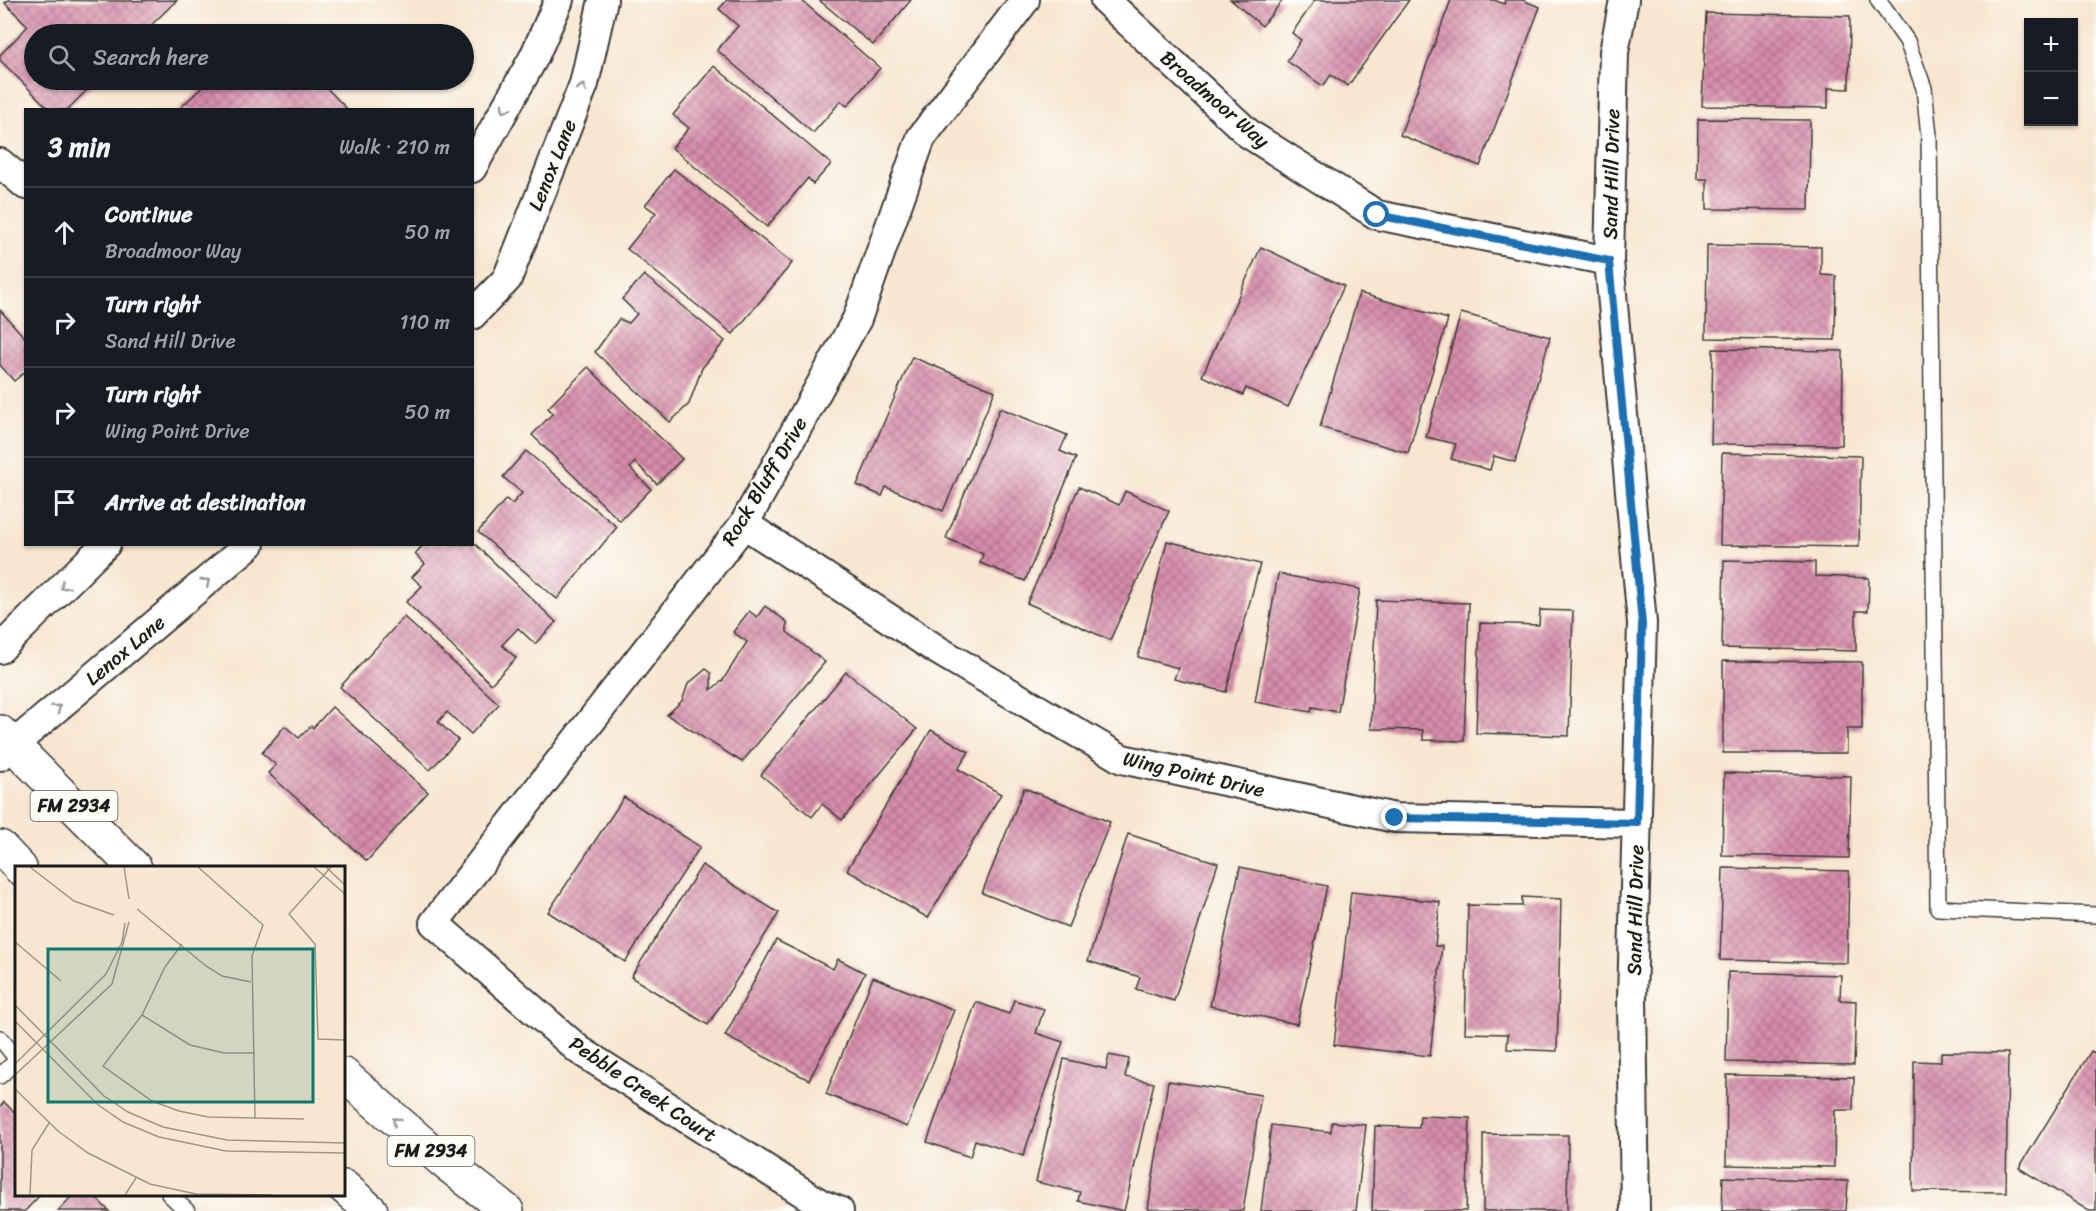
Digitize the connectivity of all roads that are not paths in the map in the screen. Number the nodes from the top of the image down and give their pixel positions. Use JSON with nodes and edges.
{"nodes":[{"id":1,"x":559,"y":0,"type":"edge"},
{"id":2,"x":603,"y":0,"type":"edge"},
{"id":3,"x":1025,"y":0,"type":"edge"},
{"id":4,"x":1105,"y":0,"type":"edge"},
{"id":5,"x":1624,"y":0,"type":"edge"},
{"id":6,"x":1878,"y":0,"type":"edge"},
{"id":7,"x":0,"y":163,"type":"edge"},
{"id":8,"x":474,"y":164,"type":"edge"},
{"id":9,"x":24,"y":183,"type":"edge"},
{"id":10,"x":1609,"y":261,"type":"junction"},
{"id":11,"x":474,"y":313,"type":"edge"},
{"id":12,"x":744,"y":524,"type":"junction"},
{"id":13,"x":104,"y":546,"type":"edge"},
{"id":14,"x":248,"y":546,"type":"edge"},
{"id":15,"x":0,"y":649,"type":"edge"},
{"id":16,"x":4,"y":744,"type":"edge"},
{"id":17,"x":1637,"y":823,"type":"junction"},
{"id":18,"x":0,"y":847,"type":"edge"},
{"id":19,"x":19,"y":866,"type":"edge"},
{"id":20,"x":134,"y":866,"type":"edge"},
{"id":21,"x":2096,"y":915,"type":"edge"},
{"id":22,"x":434,"y":923,"type":"joint"},
{"id":23,"x":0,"y":1038,"type":"edge"},
{"id":24,"x":15,"y":1058,"type":"edge"},
{"id":25,"x":15,"y":1060,"type":"edge"},
{"id":26,"x":0,"y":1076,"type":"edge"},
{"id":27,"x":345,"y":1076,"type":"edge"},
{"id":28,"x":345,"y":1188,"type":"edge"},
{"id":29,"x":171,"y":1196,"type":"edge"},
{"id":30,"x":187,"y":1211,"type":"edge"},
{"id":31,"x":371,"y":1211,"type":"edge"},
{"id":32,"x":507,"y":1211,"type":"edge"},
{"id":33,"x":839,"y":1211,"type":"edge"},
{"id":34,"x":1635,"y":1211,"type":"edge"}],
"edges":[{"from":1,"to":8,"type":"street","one_way":true},
{"from":11,"to":2,"type":"street","name":"Lenox Lane","one_way":true},
{"from":3,"to":12,"type":"street","name":"Rock Bluff Drive"},
{"from":4,"to":10,"type":"street","name":"Broadmoor Way"},
{"from":5,"to":10,"type":"street","name":"Sand Hill Drive"},
{"from":6,"to":21,"type":"lane"},
{"from":7,"to":9,"type":"street"},
{"from":10,"to":17,"type":"street","name":"Sand Hill Drive"},
{"from":12,"to":17,"type":"street","name":"Wing Point Drive"},
{"from":12,"to":22,"type":"street","name":"Rock Bluff Drive"},
{"from":13,"to":15,"type":"street","one_way":true},
{"from":16,"to":14,"type":"street","name":"Lenox Lane","one_way":true},
{"from":16,"to":20,"type":"main road","number":"FM 2934"},
{"from":17,"to":34,"type":"street","name":"Sand Hill Drive"},
{"from":18,"to":19,"type":"main road"},
{"from":22,"to":33,"type":"street","name":"Pebble Creek Court"},
{"from":23,"to":24,"type":"lane"},
{"from":25,"to":26,"type":"lane"},
{"from":32,"to":27,"type":"main road","number":"FM 2934","one_way":true},
{"from":28,"to":31,"type":"main road"},
{"from":29,"to":30,"type":"lane"}]}
